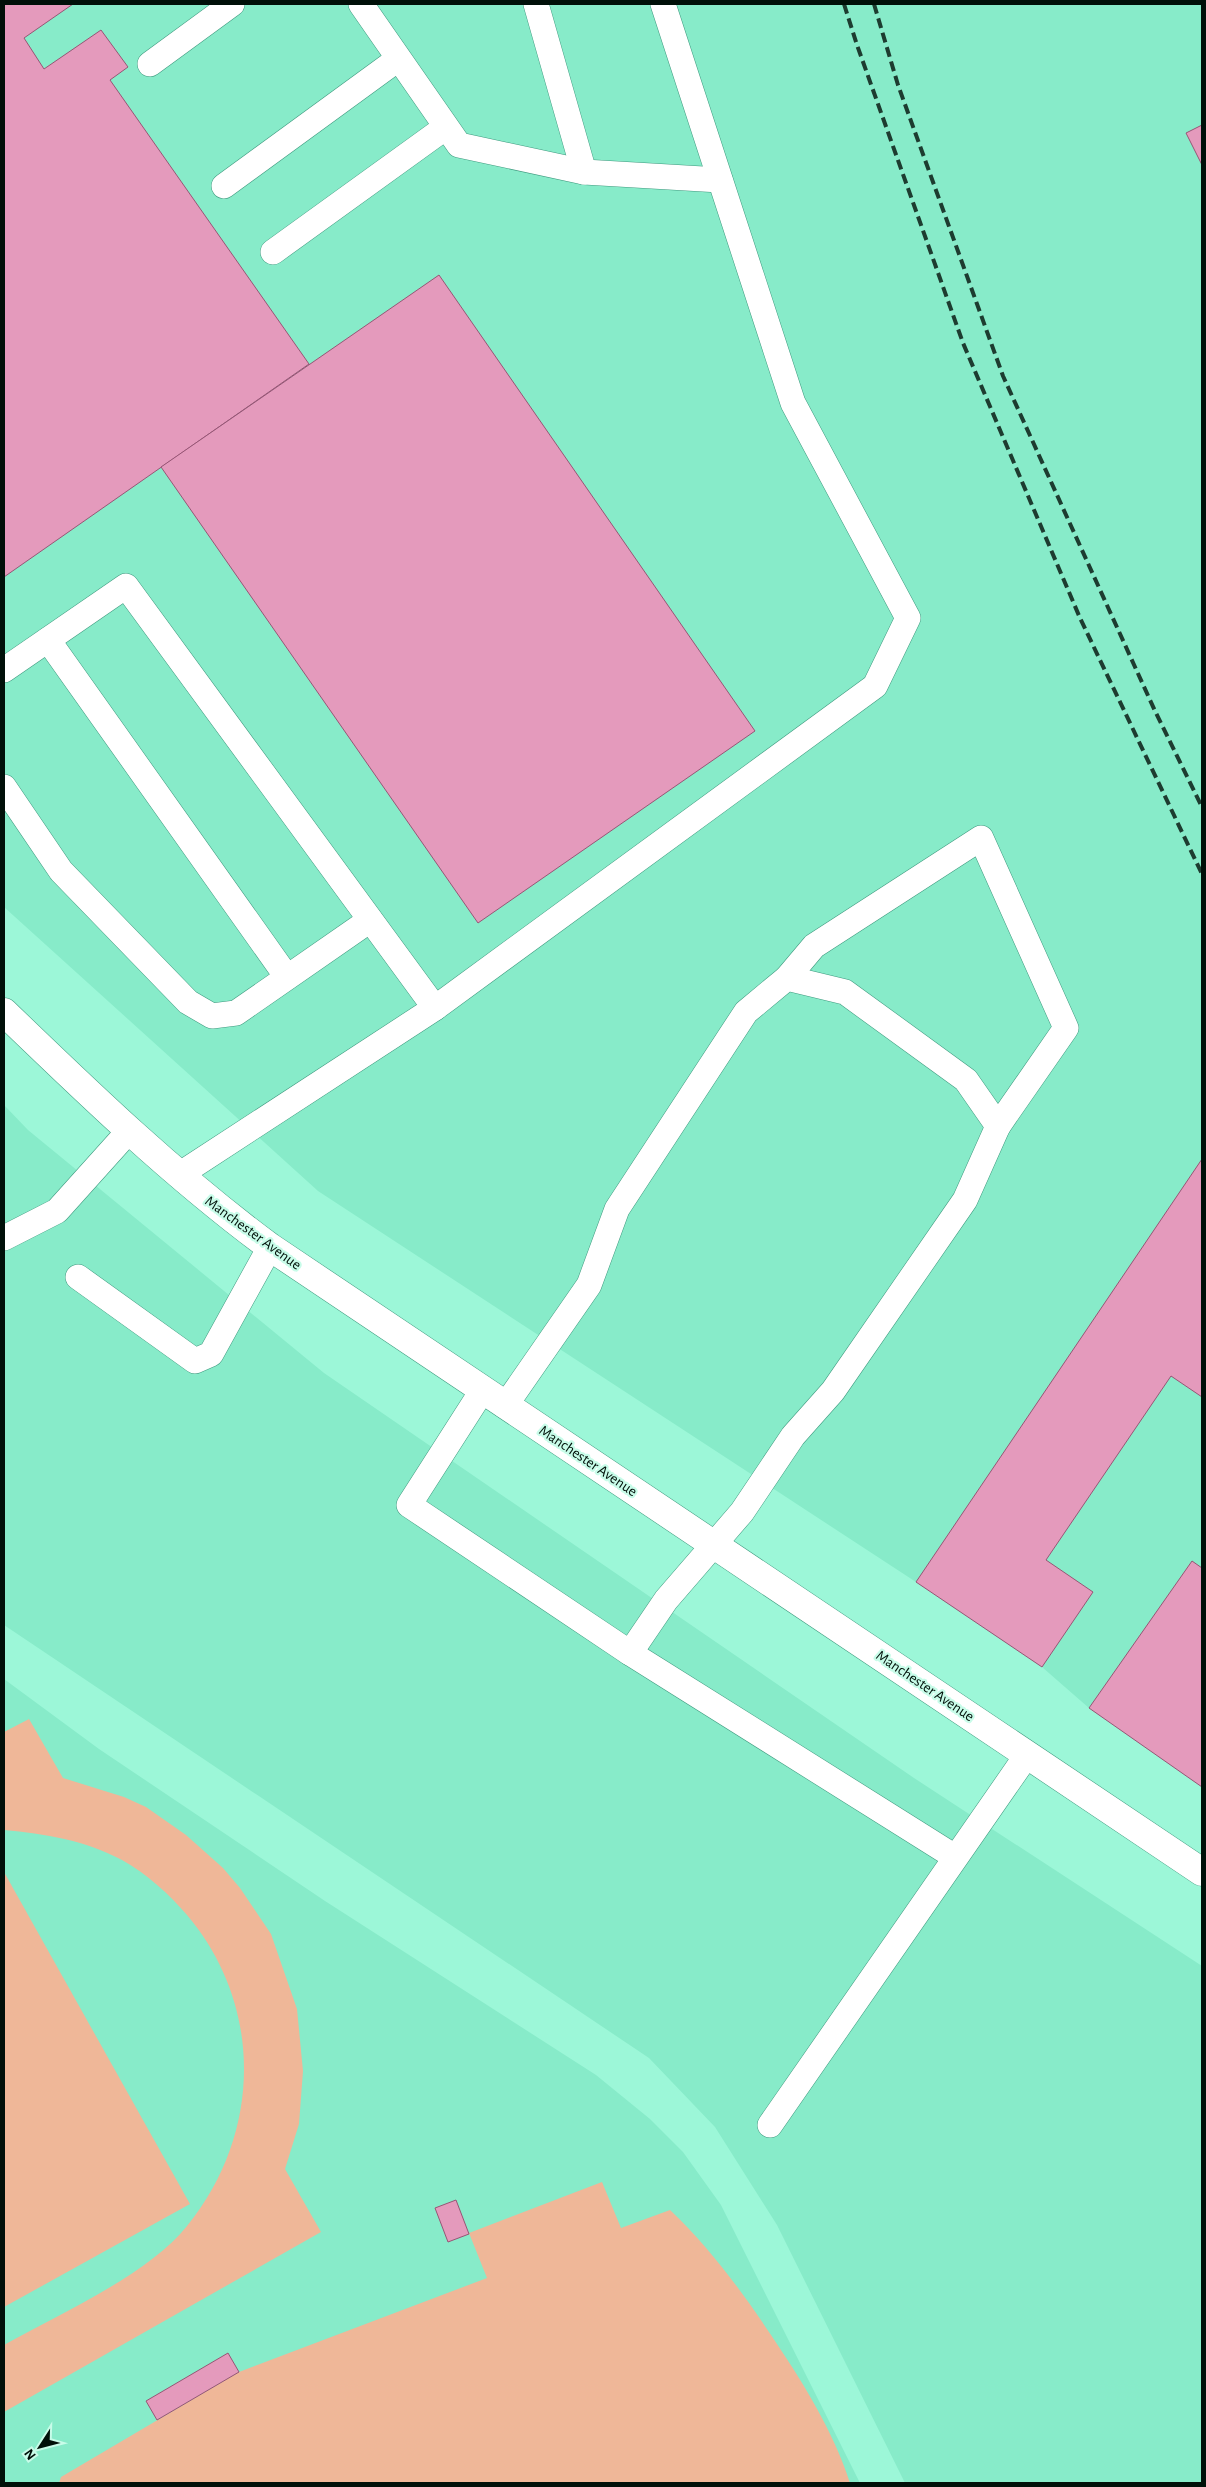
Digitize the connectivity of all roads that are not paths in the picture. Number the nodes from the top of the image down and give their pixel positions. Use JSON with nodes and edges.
{"nodes":[{"id":1,"x":232,"y":4,"type":"edge"},
{"id":2,"x":361,"y":4,"type":"edge"},
{"id":3,"x":536,"y":4,"type":"edge"},
{"id":4,"x":663,"y":4,"type":"edge"},
{"id":5,"x":398,"y":59,"type":"junction"},
{"id":6,"x":150,"y":64,"type":"dead end"},
{"id":7,"x":446,"y":127,"type":"junction"},
{"id":8,"x":584,"y":172,"type":"junction"},
{"id":9,"x":720,"y":180,"type":"junction"},
{"id":10,"x":224,"y":186,"type":"dead end"},
{"id":11,"x":273,"y":252,"type":"dead end"},
{"id":12,"x":48,"y":640,"type":"junction"},
{"id":13,"x":4,"y":670,"type":"edge"},
{"id":14,"x":4,"y":787,"type":"edge"},
{"id":15,"x":370,"y":920,"type":"junction"},
{"id":16,"x":288,"y":977,"type":"junction"},
{"id":17,"x":787,"y":978,"type":"junction"},
{"id":18,"x":435,"y":1008,"type":"junction"},
{"id":19,"x":4,"y":1012,"type":"edge"},
{"id":20,"x":998,"y":1126,"type":"junction"},
{"id":21,"x":128,"y":1132,"type":"junction"},
{"id":22,"x":179,"y":1176,"type":"junction"},
{"id":23,"x":4,"y":1238,"type":"edge"},
{"id":24,"x":270,"y":1247,"type":"junction"},
{"id":25,"x":78,"y":1277,"type":"dead end"},
{"id":26,"x":482,"y":1391,"type":"junction"},
{"id":27,"x":505,"y":1406,"type":"junction"},
{"id":28,"x":712,"y":1545,"type":"junction"},
{"id":29,"x":630,"y":1653,"type":"junction"},
{"id":30,"x":1027,"y":1754,"type":"junction"},
{"id":31,"x":955,"y":1857,"type":"junction"},
{"id":32,"x":1202,"y":1872,"type":"edge"},
{"id":33,"x":770,"y":2124,"type":"dead end"}],
"edges":[{"from":1,"to":6,"type":"lane"},
{"from":2,"to":5,"type":"lane"},
{"from":3,"to":8,"type":"lane"},
{"from":4,"to":9,"type":"lane"},
{"from":5,"to":7,"type":"lane"},
{"from":5,"to":10,"type":"lane"},
{"from":7,"to":8,"type":"lane"},
{"from":7,"to":11,"type":"lane"},
{"from":8,"to":9,"type":"lane"},
{"from":9,"to":18,"type":"lane"},
{"from":12,"to":13,"type":"lane"},
{"from":12,"to":15,"type":"lane"},
{"from":12,"to":16,"type":"lane"},
{"from":14,"to":16,"type":"lane"},
{"from":15,"to":16,"type":"lane"},
{"from":15,"to":18,"type":"lane"},
{"from":17,"to":20,"type":"lane"},
{"from":17,"to":20,"type":"lane"},
{"from":17,"to":27,"type":"lane"},
{"from":18,"to":22,"type":"lane"},
{"from":19,"to":21,"type":"main road","name":"Manchester Avenue"},
{"from":20,"to":28,"type":"lane"},
{"from":21,"to":22,"type":"main road","name":"Manchester Avenue"},
{"from":21,"to":23,"type":"lane"},
{"from":22,"to":24,"type":"main road","name":"Manchester Avenue"},
{"from":24,"to":25,"type":"lane"},
{"from":24,"to":26,"type":"main road","name":"Manchester Avenue"},
{"from":26,"to":27,"type":"main road","name":"Manchester Avenue"},
{"from":26,"to":29,"type":"lane"},
{"from":27,"to":28,"type":"main road","name":"Manchester Avenue"},
{"from":28,"to":29,"type":"lane"},
{"from":28,"to":30,"type":"main road","name":"Manchester Avenue"},
{"from":29,"to":31,"type":"lane"},
{"from":30,"to":31,"type":"lane"},
{"from":30,"to":32,"type":"main road","name":"Manchester Avenue"},
{"from":31,"to":33,"type":"lane"}]}
